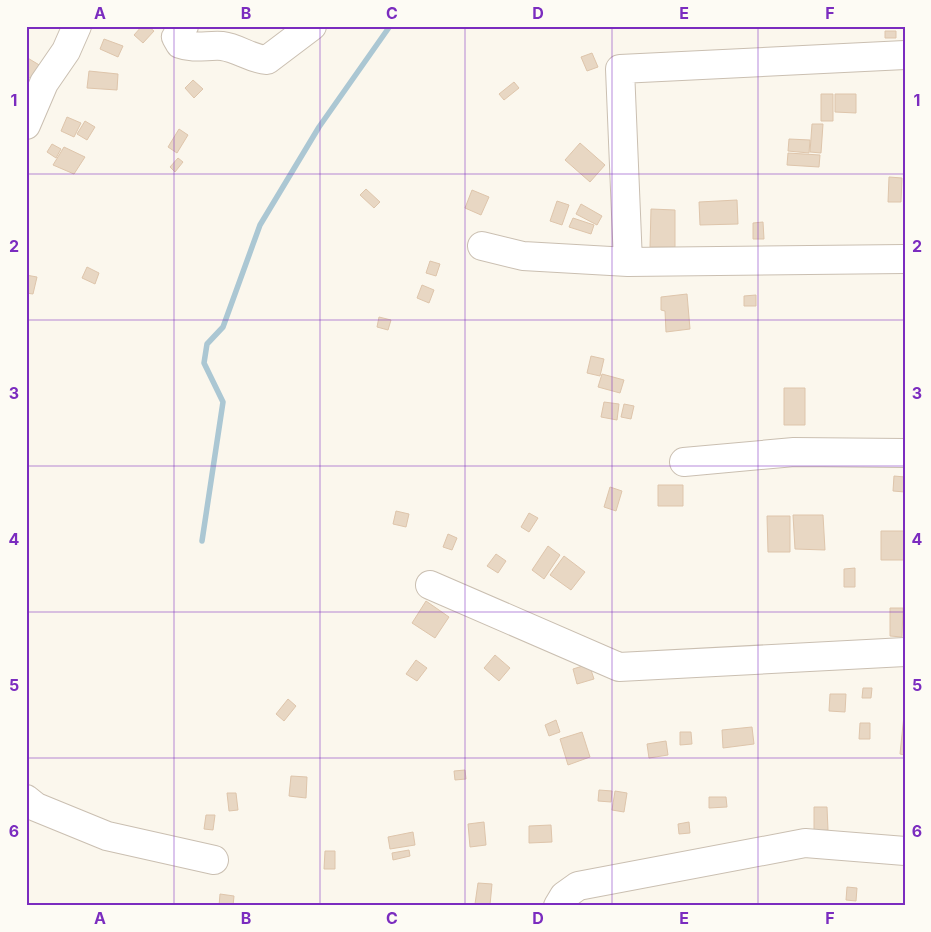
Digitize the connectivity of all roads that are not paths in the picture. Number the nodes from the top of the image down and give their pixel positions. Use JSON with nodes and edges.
{"nodes":[{"id":1,"x":78,"y":26,"type":"edge"},
{"id":2,"x":184,"y":26,"type":"edge"},
{"id":3,"x":312,"y":26,"type":"edge"},
{"id":4,"x":905,"y":55,"type":"edge"},
{"id":5,"x":26,"y":125,"type":"edge"},
{"id":6,"x":482,"y":246,"type":"dead end"},
{"id":7,"x":905,"y":259,"type":"edge"},
{"id":8,"x":628,"y":262,"type":"junction"},
{"id":9,"x":905,"y":453,"type":"edge"},
{"id":10,"x":684,"y":462,"type":"dead end"},
{"id":11,"x":430,"y":585,"type":"dead end"},
{"id":12,"x":905,"y":652,"type":"edge"},
{"id":13,"x":26,"y":798,"type":"edge"},
{"id":14,"x":905,"y":851,"type":"edge"},
{"id":15,"x":214,"y":860,"type":"dead end"},
{"id":16,"x":558,"y":906,"type":"edge"}],
"edges":[{"from":1,"to":5,"type":"street"},
{"from":2,"to":3,"type":"street"},
{"from":4,"to":8,"type":"street"},
{"from":6,"to":8,"type":"street"},
{"from":7,"to":8,"type":"street"},
{"from":9,"to":10,"type":"street"},
{"from":11,"to":12,"type":"street"},
{"from":13,"to":15,"type":"street"},
{"from":14,"to":16,"type":"street"}]}
